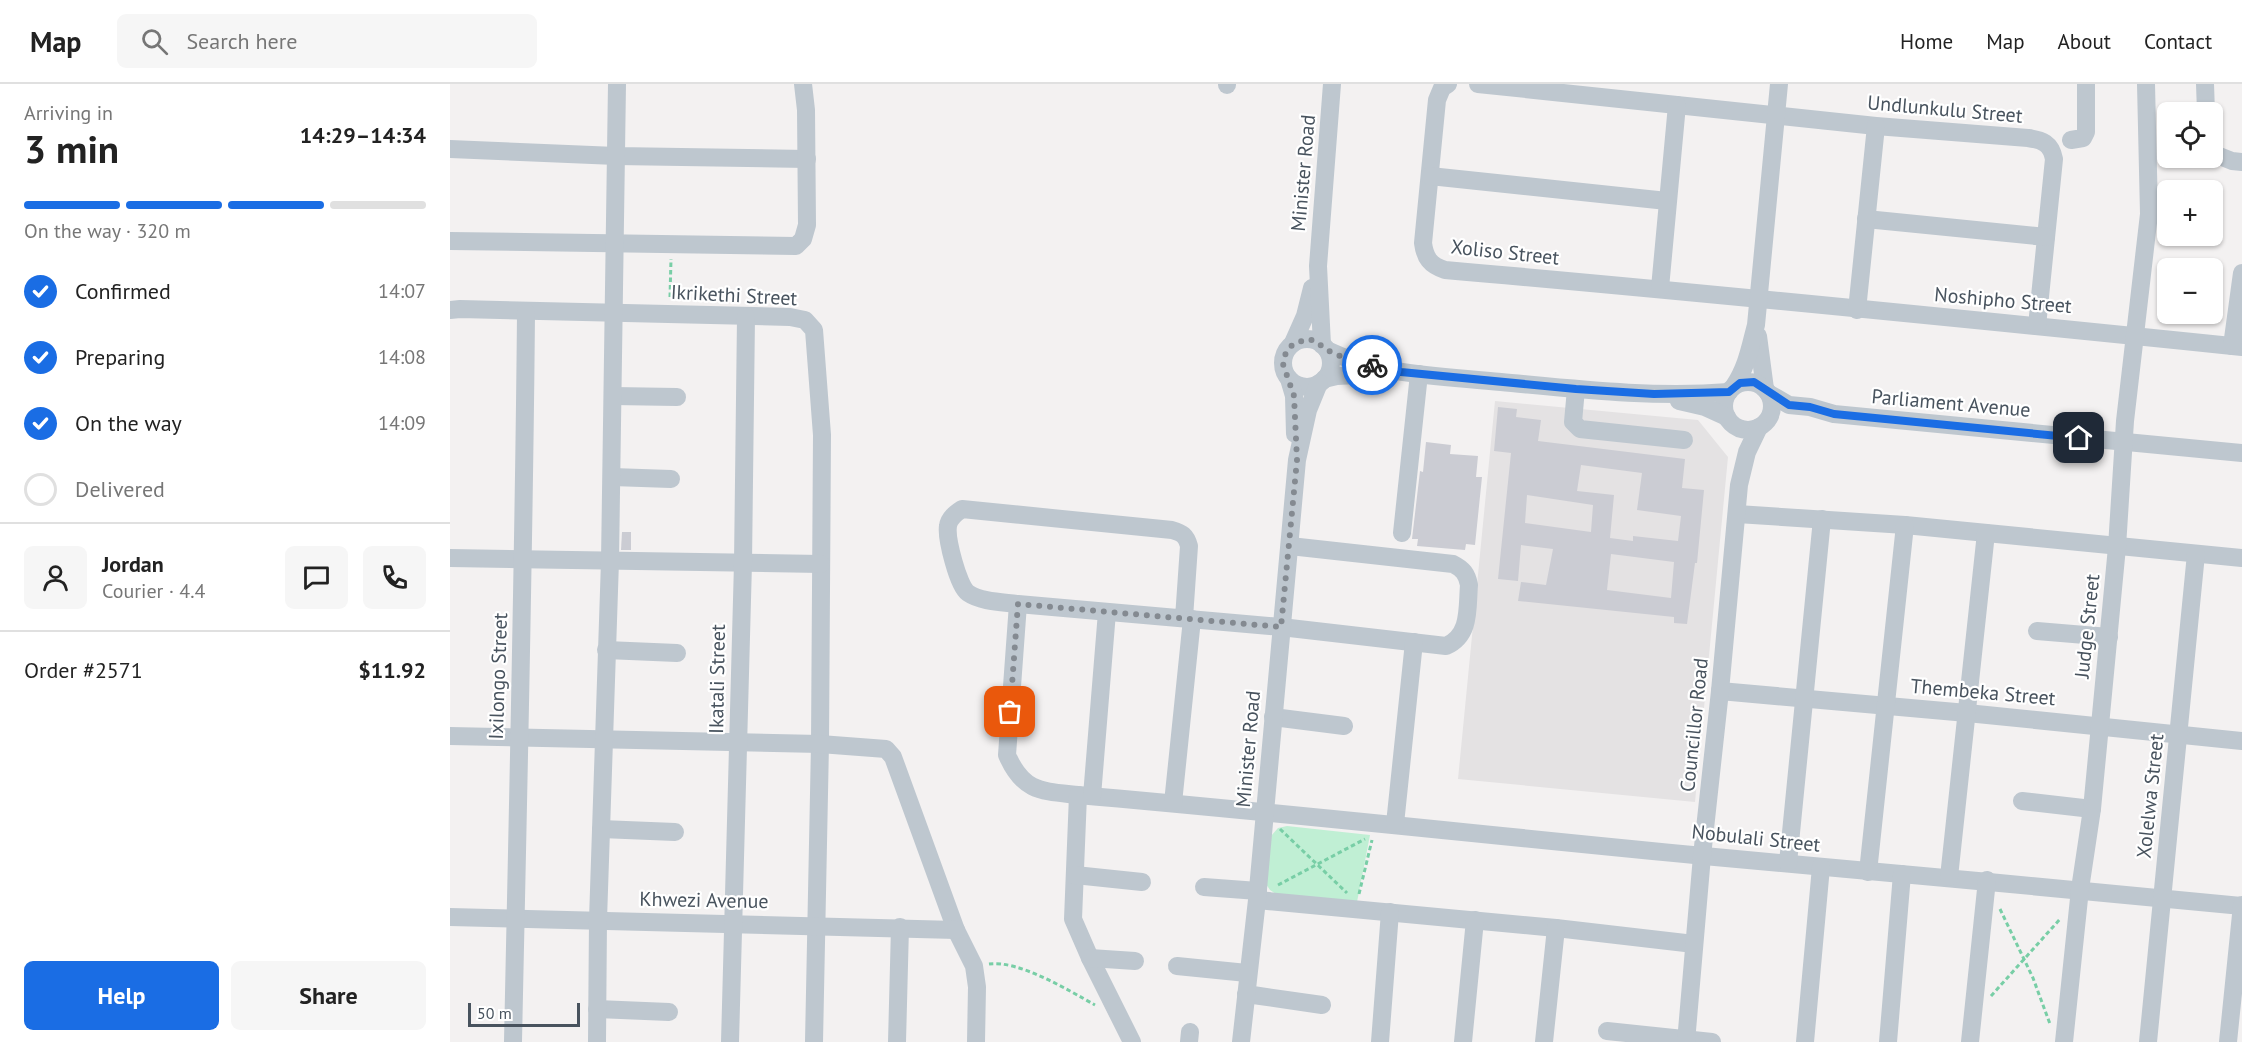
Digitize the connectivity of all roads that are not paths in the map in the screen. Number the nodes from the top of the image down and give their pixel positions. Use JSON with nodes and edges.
{"nodes":[{"id":1,"x":617,"y":84,"type":"edge"},
{"id":2,"x":803,"y":84,"type":"edge"},
{"id":3,"x":1332,"y":84,"type":"edge"},
{"id":4,"x":1447,"y":84,"type":"edge"},
{"id":5,"x":1478,"y":84,"type":"edge"},
{"id":6,"x":1779,"y":84,"type":"edge"},
{"id":7,"x":2086,"y":84,"type":"edge"},
{"id":8,"x":2146,"y":84,"type":"edge"},
{"id":9,"x":2205,"y":84,"type":"edge"},
{"id":10,"x":2206,"y":102,"type":"edge"},
{"id":11,"x":1677,"y":105,"type":"junction"},
{"id":12,"x":1776,"y":114,"type":"junction"},
{"id":13,"x":1876,"y":126,"type":"junction"},
{"id":14,"x":2071,"y":140,"type":"dead end"},
{"id":15,"x":450,"y":149,"type":"edge"},
{"id":16,"x":616,"y":156,"type":"junction"},
{"id":17,"x":2223,"y":157,"type":"edge"},
{"id":18,"x":807,"y":159,"type":"junction"},
{"id":19,"x":2242,"y":162,"type":"edge"},
{"id":20,"x":1431,"y":176,"type":"junction"},
{"id":21,"x":1667,"y":201,"type":"junction"},
{"id":22,"x":1866,"y":219,"type":"junction"},
{"id":23,"x":2046,"y":237,"type":"junction"},
{"id":24,"x":450,"y":241,"type":"edge"},
{"id":25,"x":614,"y":244,"type":"junction"},
{"id":26,"x":1318,"y":266,"type":"junction"},
{"id":27,"x":2242,"y":273,"type":"edge"},
{"id":28,"x":1660,"y":288,"type":"junction"},
{"id":29,"x":1759,"y":300,"type":"junction"},
{"id":30,"x":1857,"y":309,"type":"junction"},
{"id":31,"x":450,"y":310,"type":"edge"},
{"id":32,"x":526,"y":312,"type":"junction"},
{"id":33,"x":615,"y":313,"type":"junction"},
{"id":34,"x":746,"y":317,"type":"junction"},
{"id":35,"x":1756,"y":325,"type":"junction"},
{"id":36,"x":2037,"y":326,"type":"junction"},
{"id":37,"x":2137,"y":335,"type":"junction"},
{"id":38,"x":1293,"y":344,"type":"junction"},
{"id":39,"x":2237,"y":346,"type":"edge"},
{"id":40,"x":1324,"y":348,"type":"junction"},
{"id":41,"x":1410,"y":373,"type":"junction"},
{"id":42,"x":1290,"y":379,"type":"junction"},
{"id":43,"x":1322,"y":381,"type":"junction"},
{"id":44,"x":1576,"y":389,"type":"junction"},
{"id":45,"x":1732,"y":389,"type":"junction"},
{"id":46,"x":1767,"y":391,"type":"junction"},
{"id":47,"x":1654,"y":394,"type":"junction"},
{"id":48,"x":613,"y":396,"type":"junction"},
{"id":49,"x":677,"y":397,"type":"dead end"},
{"id":50,"x":1834,"y":414,"type":"junction"},
{"id":51,"x":1730,"y":421,"type":"junction"},
{"id":52,"x":1762,"y":425,"type":"junction"},
{"id":53,"x":1684,"y":440,"type":"dead end"},
{"id":54,"x":2124,"y":442,"type":"junction"},
{"id":55,"x":2242,"y":453,"type":"edge"},
{"id":56,"x":1297,"y":460,"type":"junction"},
{"id":57,"x":612,"y":477,"type":"junction"},
{"id":58,"x":671,"y":479,"type":"dead end"},
{"id":59,"x":1739,"y":485,"type":"junction"},
{"id":60,"x":1737,"y":514,"type":"junction"},
{"id":61,"x":1822,"y":519,"type":"junction"},
{"id":62,"x":1905,"y":525,"type":"junction"},
{"id":63,"x":1402,"y":532,"type":"dead end"},
{"id":64,"x":1986,"y":533,"type":"junction"},
{"id":65,"x":1290,"y":546,"type":"junction"},
{"id":66,"x":2117,"y":546,"type":"junction"},
{"id":67,"x":2196,"y":554,"type":"junction"},
{"id":68,"x":450,"y":558,"type":"edge"},
{"id":69,"x":2242,"y":558,"type":"edge"},
{"id":70,"x":524,"y":559,"type":"junction"},
{"id":71,"x":610,"y":561,"type":"junction"},
{"id":72,"x":743,"y":563,"type":"junction"},
{"id":73,"x":821,"y":564,"type":"junction"},
{"id":74,"x":1018,"y":604,"type":"junction"},
{"id":75,"x":1107,"y":612,"type":"junction"},
{"id":76,"x":1188,"y":619,"type":"junction"},
{"id":77,"x":1281,"y":627,"type":"junction"},
{"id":78,"x":2037,"y":631,"type":"dead end"},
{"id":79,"x":2109,"y":637,"type":"junction"},
{"id":80,"x":1414,"y":642,"type":"junction"},
{"id":81,"x":606,"y":650,"type":"junction"},
{"id":82,"x":677,"y":653,"type":"dead end"},
{"id":83,"x":1720,"y":691,"type":"junction"},
{"id":84,"x":1804,"y":698,"type":"junction"},
{"id":85,"x":1886,"y":705,"type":"junction"},
{"id":86,"x":1967,"y":713,"type":"junction"},
{"id":87,"x":1273,"y":717,"type":"junction"},
{"id":88,"x":2100,"y":725,"type":"junction"},
{"id":89,"x":1344,"y":726,"type":"dead end"},
{"id":90,"x":2178,"y":734,"type":"junction"},
{"id":91,"x":450,"y":736,"type":"edge"},
{"id":92,"x":518,"y":738,"type":"junction"},
{"id":93,"x":603,"y":739,"type":"junction"},
{"id":94,"x":2242,"y":741,"type":"edge"},
{"id":95,"x":738,"y":742,"type":"junction"},
{"id":96,"x":820,"y":744,"type":"junction"},
{"id":97,"x":1085,"y":795,"type":"junction"},
{"id":98,"x":2022,"y":801,"type":"dead end"},
{"id":99,"x":1173,"y":803,"type":"junction"},
{"id":100,"x":2092,"y":809,"type":"junction"},
{"id":101,"x":1265,"y":812,"type":"junction"},
{"id":102,"x":1395,"y":824,"type":"junction"},
{"id":103,"x":601,"y":829,"type":"junction"},
{"id":104,"x":675,"y":832,"type":"dead end"},
{"id":105,"x":1702,"y":855,"type":"junction"},
{"id":106,"x":1788,"y":863,"type":"junction"},
{"id":107,"x":1821,"y":867,"type":"junction"},
{"id":108,"x":1868,"y":872,"type":"junction"},
{"id":109,"x":1902,"y":874,"type":"junction"},
{"id":110,"x":1075,"y":875,"type":"junction"},
{"id":111,"x":1949,"y":878,"type":"junction"},
{"id":112,"x":1987,"y":880,"type":"junction"},
{"id":113,"x":1142,"y":882,"type":"dead end"},
{"id":114,"x":1204,"y":887,"type":"dead end"},
{"id":115,"x":2080,"y":889,"type":"junction"},
{"id":116,"x":1257,"y":896,"type":"junction"},
{"id":117,"x":2162,"y":898,"type":"junction"},
{"id":118,"x":2242,"y":906,"type":"edge"},
{"id":119,"x":1390,"y":912,"type":"junction"},
{"id":120,"x":450,"y":917,"type":"edge"},
{"id":121,"x":515,"y":919,"type":"junction"},
{"id":122,"x":598,"y":920,"type":"junction"},
{"id":123,"x":1475,"y":920,"type":"junction"},
{"id":124,"x":734,"y":923,"type":"junction"},
{"id":125,"x":816,"y":925,"type":"junction"},
{"id":126,"x":900,"y":927,"type":"junction"},
{"id":127,"x":1556,"y":928,"type":"junction"},
{"id":128,"x":956,"y":930,"type":"junction"},
{"id":129,"x":1694,"y":944,"type":"junction"},
{"id":130,"x":1090,"y":958,"type":"junction"},
{"id":131,"x":1135,"y":961,"type":"dead end"},
{"id":132,"x":1177,"y":966,"type":"dead end"},
{"id":133,"x":1247,"y":973,"type":"junction"},
{"id":134,"x":1246,"y":994,"type":"junction"},
{"id":135,"x":1322,"y":1005,"type":"dead end"},
{"id":136,"x":597,"y":1009,"type":"junction"},
{"id":137,"x":669,"y":1012,"type":"dead end"},
{"id":138,"x":1607,"y":1031,"type":"dead end"},
{"id":139,"x":2065,"y":1036,"type":"edge"},
{"id":140,"x":1686,"y":1041,"type":"edge"},
{"id":141,"x":513,"y":1042,"type":"edge"},
{"id":142,"x":597,"y":1042,"type":"edge"},
{"id":143,"x":730,"y":1042,"type":"edge"},
{"id":144,"x":814,"y":1042,"type":"edge"},
{"id":145,"x":897,"y":1042,"type":"edge"},
{"id":146,"x":976,"y":1042,"type":"edge"},
{"id":147,"x":1132,"y":1042,"type":"edge"},
{"id":148,"x":1241,"y":1042,"type":"edge"},
{"id":149,"x":1380,"y":1042,"type":"edge"},
{"id":150,"x":1463,"y":1042,"type":"edge"},
{"id":151,"x":1544,"y":1042,"type":"edge"},
{"id":152,"x":1712,"y":1042,"type":"edge"},
{"id":153,"x":1805,"y":1042,"type":"edge"},
{"id":154,"x":1888,"y":1042,"type":"edge"},
{"id":155,"x":1970,"y":1042,"type":"edge"},
{"id":156,"x":2148,"y":1042,"type":"edge"},
{"id":157,"x":2228,"y":1042,"type":"edge"}],
"edges":[{"from":1,"to":16,"type":"street"},
{"from":2,"to":18,"type":"street"},
{"from":3,"to":26,"type":"street","name":"Minister Road"},
{"from":4,"to":20,"type":"street","name":"Xoliso Street"},
{"from":5,"to":11,"type":"street","name":"Undlunkulu Street"},
{"from":6,"to":12,"type":"street"},
{"from":7,"to":14,"type":"street"},
{"from":8,"to":37,"type":"street","name":"Judge Street"},
{"from":9,"to":10,"type":"street"},
{"from":11,"to":12,"type":"street","name":"Undlunkulu Street"},
{"from":11,"to":21,"type":"street"},
{"from":12,"to":13,"type":"street","name":"Undlunkulu Street"},
{"from":12,"to":29,"type":"street"},
{"from":13,"to":22,"type":"street"},
{"from":13,"to":23,"type":"street","name":"Undlunkulu Street"},
{"from":15,"to":16,"type":"street"},
{"from":16,"to":18,"type":"street"},
{"from":16,"to":25,"type":"street"},
{"from":17,"to":19,"type":"street"},
{"from":18,"to":25,"type":"street"},
{"from":20,"to":21,"type":"street"},
{"from":20,"to":28,"type":"street","name":"Xoliso Street"},
{"from":21,"to":28,"type":"street"},
{"from":22,"to":23,"type":"street"},
{"from":22,"to":30,"type":"street"},
{"from":23,"to":36,"type":"street"},
{"from":24,"to":25,"type":"street"},
{"from":25,"to":33,"type":"street"},
{"from":26,"to":38,"type":"street","name":"Minister Road"},
{"from":26,"to":40,"type":"street","name":"Minister Road"},
{"from":27,"to":39,"type":"street"},
{"from":28,"to":29,"type":"street","name":"Xoliso Street"},
{"from":29,"to":30,"type":"street","name":"Noshipho Street"},
{"from":29,"to":35,"type":"street"},
{"from":30,"to":36,"type":"street","name":"Noshipho Street"},
{"from":31,"to":32,"type":"street","name":"Ikrikethi Street"},
{"from":32,"to":33,"type":"street","name":"Ikrikethi Street"},
{"from":32,"to":70,"type":"street","name":"Ixilongo Street"},
{"from":33,"to":34,"type":"street","name":"Ikrikethi Street"},
{"from":33,"to":48,"type":"street"},
{"from":34,"to":72,"type":"street","name":"Ikatali Street"},
{"from":34,"to":73,"type":"street","name":"Ikrikethi Street"},
{"from":35,"to":45,"type":"street"},
{"from":35,"to":46,"type":"street"},
{"from":36,"to":37,"type":"street","name":"Noshipho Street"},
{"from":37,"to":39,"type":"street","name":"Noshipho Street"},
{"from":37,"to":54,"type":"street","name":"Judge Street"},
{"from":38,"to":40,"type":"street"},
{"from":38,"to":42,"type":"street"},
{"from":40,"to":41,"type":"street"},
{"from":40,"to":43,"type":"street"},
{"from":41,"to":43,"type":"street"},
{"from":41,"to":44,"type":"street"},
{"from":41,"to":63,"type":"street"},
{"from":42,"to":43,"type":"street"},
{"from":42,"to":56,"type":"street","name":"Minister Road"},
{"from":43,"to":56,"type":"street","name":"Minister Road"},
{"from":44,"to":47,"type":"street"},
{"from":44,"to":53,"type":"street"},
{"from":45,"to":46,"type":"street"},
{"from":45,"to":47,"type":"street"},
{"from":45,"to":51,"type":"street"},
{"from":46,"to":50,"type":"street","name":"Parliament Avenue"},
{"from":46,"to":52,"type":"street"},
{"from":47,"to":51,"type":"street"},
{"from":48,"to":49,"type":"street"},
{"from":48,"to":57,"type":"street"},
{"from":50,"to":52,"type":"street","name":"Parliament Avenue"},
{"from":50,"to":54,"type":"street","name":"Parliament Avenue"},
{"from":51,"to":52,"type":"street"},
{"from":51,"to":59,"type":"street","name":"Councillor Road"},
{"from":52,"to":59,"type":"street","name":"Councillor Road"},
{"from":54,"to":55,"type":"street","name":"Parliament Avenue"},
{"from":54,"to":66,"type":"street","name":"Judge Street"},
{"from":56,"to":65,"type":"street","name":"Minister Road"},
{"from":57,"to":58,"type":"street"},
{"from":57,"to":71,"type":"street"},
{"from":59,"to":60,"type":"street","name":"Councillor Road"},
{"from":60,"to":61,"type":"street"},
{"from":60,"to":83,"type":"street","name":"Councillor Road"},
{"from":61,"to":62,"type":"street"},
{"from":61,"to":84,"type":"street"},
{"from":62,"to":64,"type":"street"},
{"from":62,"to":85,"type":"street"},
{"from":64,"to":66,"type":"street"},
{"from":64,"to":86,"type":"street"},
{"from":65,"to":77,"type":"street","name":"Minister Road"},
{"from":65,"to":80,"type":"street"},
{"from":66,"to":67,"type":"street"},
{"from":66,"to":79,"type":"street","name":"Judge Street"},
{"from":67,"to":69,"type":"street"},
{"from":67,"to":90,"type":"street","name":"Xolelwa Street"},
{"from":68,"to":70,"type":"street"},
{"from":70,"to":71,"type":"street"},
{"from":70,"to":92,"type":"street","name":"Ixilongo Street"},
{"from":71,"to":72,"type":"street"},
{"from":71,"to":81,"type":"street"},
{"from":72,"to":73,"type":"street"},
{"from":72,"to":95,"type":"street","name":"Ikatali Street"},
{"from":73,"to":96,"type":"street","name":"Ikrikethi Street"},
{"from":74,"to":75,"type":"street"},
{"from":74,"to":76,"type":"street"},
{"from":74,"to":97,"type":"street","name":"Nobulali Street"},
{"from":75,"to":76,"type":"street"},
{"from":75,"to":97,"type":"street"},
{"from":76,"to":77,"type":"street"},
{"from":76,"to":99,"type":"street"},
{"from":77,"to":80,"type":"street"},
{"from":77,"to":87,"type":"street","name":"Minister Road"},
{"from":78,"to":79,"type":"street"},
{"from":79,"to":88,"type":"street","name":"Judge Street"},
{"from":80,"to":102,"type":"street"},
{"from":81,"to":82,"type":"street"},
{"from":81,"to":93,"type":"street"},
{"from":83,"to":84,"type":"street","name":"Thembeka Street"},
{"from":83,"to":105,"type":"street","name":"Councillor Road"},
{"from":84,"to":85,"type":"street","name":"Thembeka Street"},
{"from":84,"to":106,"type":"street"},
{"from":85,"to":86,"type":"street","name":"Thembeka Street"},
{"from":85,"to":108,"type":"street"},
{"from":86,"to":88,"type":"street","name":"Thembeka Street"},
{"from":86,"to":111,"type":"street"},
{"from":87,"to":89,"type":"street"},
{"from":87,"to":101,"type":"street","name":"Minister Road"},
{"from":88,"to":90,"type":"street","name":"Thembeka Street"},
{"from":88,"to":100,"type":"street","name":"Judge Street"},
{"from":90,"to":94,"type":"street","name":"Thembeka Street"},
{"from":90,"to":117,"type":"street","name":"Xolelwa Street"},
{"from":91,"to":92,"type":"street"},
{"from":92,"to":93,"type":"street"},
{"from":92,"to":121,"type":"street","name":"Ixilongo Street"},
{"from":93,"to":95,"type":"street"},
{"from":93,"to":103,"type":"street"},
{"from":95,"to":96,"type":"street"},
{"from":95,"to":124,"type":"street","name":"Ikatali Street"},
{"from":96,"to":125,"type":"street","name":"Ikrikethi Street"},
{"from":96,"to":128,"type":"street"},
{"from":97,"to":99,"type":"street","name":"Nobulali Street"},
{"from":97,"to":110,"type":"street"},
{"from":98,"to":100,"type":"street"},
{"from":99,"to":101,"type":"street","name":"Nobulali Street"},
{"from":100,"to":115,"type":"street","name":"Judge Street"},
{"from":101,"to":102,"type":"street","name":"Nobulali Street"},
{"from":101,"to":116,"type":"street","name":"Minister Road"},
{"from":102,"to":105,"type":"street","name":"Nobulali Street"},
{"from":103,"to":104,"type":"street"},
{"from":103,"to":122,"type":"street"},
{"from":105,"to":106,"type":"street","name":"Nobulali Street"},
{"from":105,"to":129,"type":"street","name":"Councillor Road"},
{"from":106,"to":107,"type":"street","name":"Nobulali Street"},
{"from":107,"to":108,"type":"street","name":"Nobulali Street"},
{"from":107,"to":153,"type":"street"},
{"from":108,"to":109,"type":"street","name":"Nobulali Street"},
{"from":109,"to":111,"type":"street","name":"Nobulali Street"},
{"from":109,"to":154,"type":"street"},
{"from":110,"to":113,"type":"street"},
{"from":110,"to":130,"type":"street"},
{"from":111,"to":112,"type":"street","name":"Nobulali Street"},
{"from":112,"to":115,"type":"street","name":"Nobulali Street"},
{"from":112,"to":155,"type":"street"},
{"from":114,"to":116,"type":"street"},
{"from":115,"to":117,"type":"street","name":"Nobulali Street"},
{"from":115,"to":139,"type":"street","name":"Judge Street"},
{"from":116,"to":119,"type":"street"},
{"from":116,"to":133,"type":"street","name":"Minister Road"},
{"from":117,"to":118,"type":"street","name":"Nobulali Street"},
{"from":117,"to":156,"type":"street","name":"Xolelwa Street"},
{"from":118,"to":157,"type":"street"},
{"from":119,"to":123,"type":"street"},
{"from":119,"to":149,"type":"street"},
{"from":120,"to":121,"type":"street","name":"Khwezi Avenue"},
{"from":121,"to":122,"type":"street","name":"Khwezi Avenue"},
{"from":121,"to":141,"type":"street","name":"Ixilongo Street"},
{"from":122,"to":124,"type":"street","name":"Khwezi Avenue"},
{"from":122,"to":136,"type":"street"},
{"from":123,"to":127,"type":"street"},
{"from":123,"to":150,"type":"street"},
{"from":124,"to":125,"type":"street","name":"Khwezi Avenue"},
{"from":124,"to":143,"type":"street","name":"Ikatali Street"},
{"from":125,"to":126,"type":"street","name":"Khwezi Avenue"},
{"from":125,"to":144,"type":"street","name":"Ikrikethi Street"},
{"from":126,"to":128,"type":"street","name":"Khwezi Avenue"},
{"from":126,"to":145,"type":"street"},
{"from":127,"to":129,"type":"street"},
{"from":127,"to":151,"type":"street"},
{"from":128,"to":146,"type":"street"},
{"from":129,"to":140,"type":"street","name":"Councillor Road"},
{"from":130,"to":131,"type":"street"},
{"from":130,"to":147,"type":"street"},
{"from":132,"to":133,"type":"street"},
{"from":133,"to":134,"type":"street","name":"Minister Road"},
{"from":134,"to":135,"type":"street"},
{"from":134,"to":148,"type":"street","name":"Minister Road"},
{"from":136,"to":137,"type":"street"},
{"from":136,"to":142,"type":"street"},
{"from":138,"to":140,"type":"street"},
{"from":140,"to":152,"type":"street"}]}
